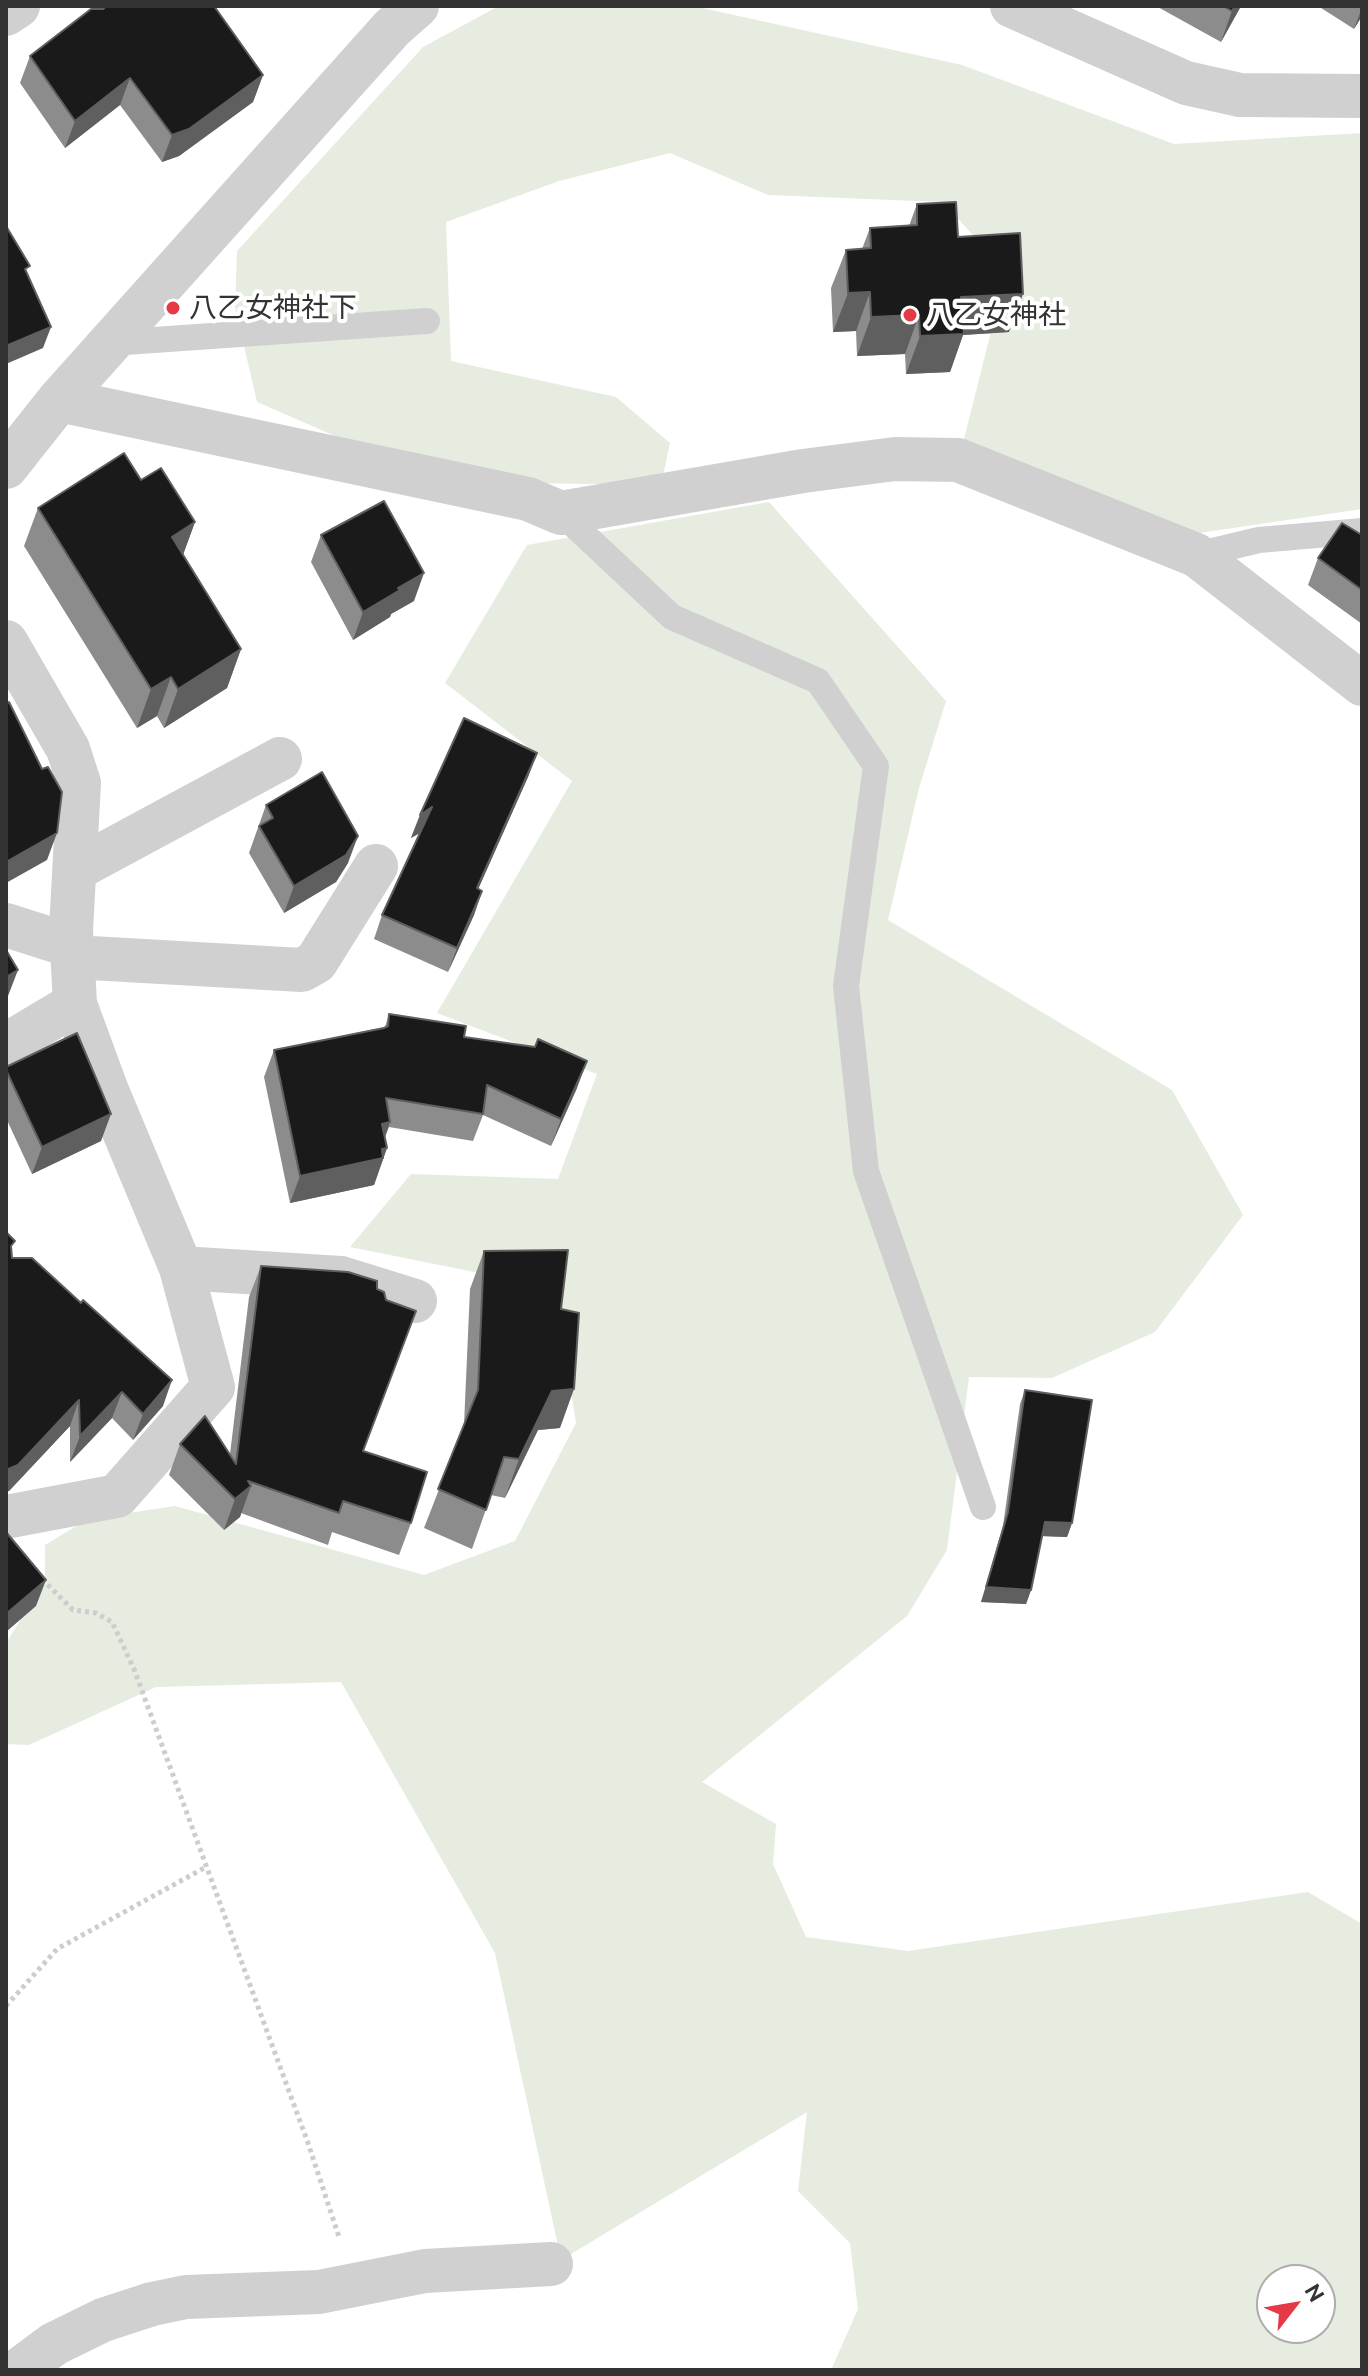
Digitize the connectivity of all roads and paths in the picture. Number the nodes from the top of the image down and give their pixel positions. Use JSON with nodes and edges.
{"nodes":[{"id":1,"x":18,"y":6,"type":"edge"},
{"id":2,"x":417,"y":6,"type":"edge"},
{"id":3,"x":1012,"y":6,"type":"edge"},
{"id":4,"x":6,"y":14,"type":"edge"},
{"id":5,"x":1362,"y":96,"type":"edge"},
{"id":6,"x":427,"y":321,"type":"dead end"},
{"id":7,"x":111,"y":343,"type":"junction"},
{"id":8,"x":59,"y":400,"type":"junction"},
{"id":9,"x":6,"y":467,"type":"edge"},
{"id":10,"x":561,"y":513,"type":"junction"},
{"id":11,"x":1362,"y":531,"type":"edge"},
{"id":12,"x":1196,"y":555,"type":"junction"},
{"id":13,"x":6,"y":642,"type":"edge"},
{"id":14,"x":1362,"y":684,"type":"edge"},
{"id":15,"x":280,"y":759,"type":"dead end"},
{"id":16,"x":376,"y":866,"type":"dead end"},
{"id":17,"x":76,"y":869,"type":"junction"},
{"id":18,"x":6,"y":925,"type":"edge"},
{"id":19,"x":72,"y":952,"type":"junction"},
{"id":20,"x":75,"y":1004,"type":"junction"},
{"id":21,"x":6,"y":1045,"type":"edge"},
{"id":22,"x":181,"y":1268,"type":"junction"},
{"id":23,"x":415,"y":1301,"type":"dead end"},
{"id":24,"x":983,"y":1507,"type":"dead end"},
{"id":25,"x":6,"y":1517,"type":"edge"},
{"id":26,"x":40,"y":1577,"type":"edge"},
{"id":27,"x":206,"y":1867,"type":"junction"},
{"id":28,"x":6,"y":2006,"type":"edge"},
{"id":29,"x":551,"y":2264,"type":"dead end"},
{"id":30,"x":353,"y":2284,"type":"junction"},
{"id":31,"x":19,"y":2370,"type":"edge"}],
"edges":[{"from":1,"to":4,"type":"street"},
{"from":2,"to":7,"type":"street"},
{"from":3,"to":5,"type":"street"},
{"from":6,"to":7,"type":"lane"},
{"from":7,"to":8,"type":"street"},
{"from":8,"to":9,"type":"street"},
{"from":8,"to":10,"type":"street"},
{"from":10,"to":12,"type":"street"},
{"from":10,"to":24,"type":"lane"},
{"from":11,"to":12,"type":"lane"},
{"from":12,"to":14,"type":"street"},
{"from":13,"to":17,"type":"street"},
{"from":15,"to":17,"type":"street"},
{"from":16,"to":19,"type":"street"},
{"from":17,"to":19,"type":"street"},
{"from":18,"to":19,"type":"street"},
{"from":19,"to":20,"type":"street"},
{"from":20,"to":21,"type":"street"},
{"from":20,"to":22,"type":"street"},
{"from":22,"to":23,"type":"street"},
{"from":22,"to":25,"type":"street"},
{"from":26,"to":27,"type":"path"},
{"from":27,"to":28,"type":"path"},
{"from":27,"to":30,"type":"path"},
{"from":29,"to":30,"type":"street"},
{"from":30,"to":31,"type":"street"}]}
